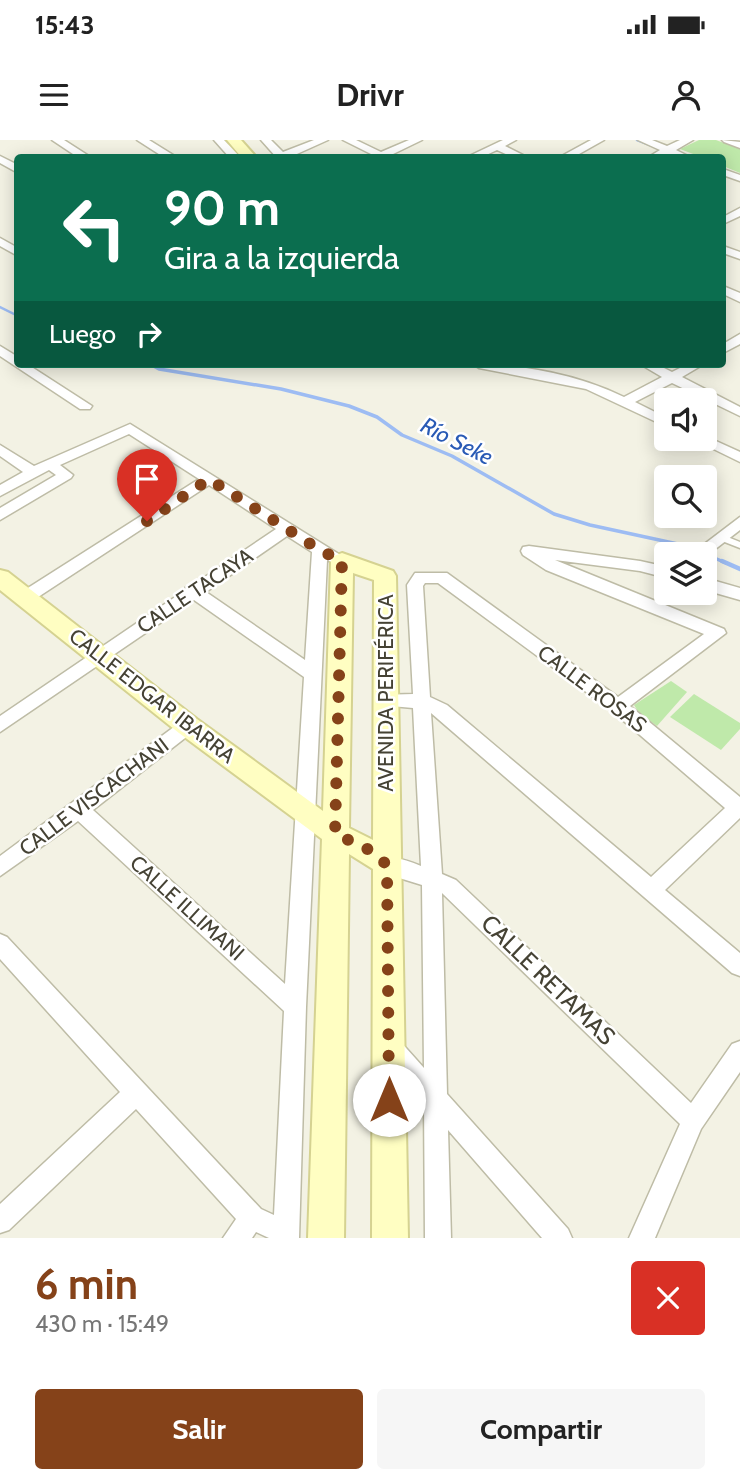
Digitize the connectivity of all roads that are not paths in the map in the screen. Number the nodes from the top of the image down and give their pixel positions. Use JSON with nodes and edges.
{"nodes":[{"id":1,"x":57,"y":140,"type":"edge"},
{"id":2,"x":142,"y":140,"type":"edge"},
{"id":3,"x":219,"y":140,"type":"edge"},
{"id":4,"x":234,"y":140,"type":"edge"},
{"id":5,"x":252,"y":140,"type":"edge"},
{"id":6,"x":323,"y":140,"type":"edge"},
{"id":7,"x":348,"y":140,"type":"edge"},
{"id":8,"x":417,"y":140,"type":"edge"},
{"id":9,"x":511,"y":140,"type":"edge"},
{"id":10,"x":599,"y":140,"type":"edge"},
{"id":11,"x":643,"y":140,"type":"edge"},
{"id":12,"x":688,"y":140,"type":"edge"},
{"id":13,"x":727,"y":140,"type":"edge"},
{"id":14,"x":740,"y":145,"type":"edge"},
{"id":15,"x":496,"y":146,"type":"junction"},
{"id":16,"x":667,"y":150,"type":"junction"},
{"id":17,"x":80,"y":154,"type":"edge"},
{"id":18,"x":166,"y":154,"type":"edge"},
{"id":19,"x":232,"y":154,"type":"edge"},
{"id":20,"x":246,"y":154,"type":"edge"},
{"id":21,"x":273,"y":154,"type":"edge"},
{"id":22,"x":286,"y":154,"type":"edge"},
{"id":23,"x":375,"y":154,"type":"edge"},
{"id":24,"x":387,"y":154,"type":"edge"},
{"id":25,"x":479,"y":154,"type":"edge"},
{"id":26,"x":515,"y":154,"type":"edge"},
{"id":27,"x":572,"y":154,"type":"edge"},
{"id":28,"x":660,"y":154,"type":"edge"},
{"id":29,"x":677,"y":154,"type":"edge"},
{"id":30,"x":0,"y":350,"type":"edge"},
{"id":31,"x":14,"y":361,"type":"edge"},
{"id":32,"x":24,"y":368,"type":"edge"},
{"id":33,"x":499,"y":368,"type":"edge"},
{"id":34,"x":654,"y":368,"type":"edge"},
{"id":35,"x":691,"y":368,"type":"edge"},
{"id":36,"x":675,"y":378,"type":"junction"},
{"id":37,"x":625,"y":402,"type":"junction"},
{"id":38,"x":85,"y":406,"type":"dead end"},
{"id":39,"x":740,"y":412,"type":"edge"},
{"id":40,"x":654,"y":416,"type":"edge"},
{"id":41,"x":717,"y":447,"type":"edge"},
{"id":42,"x":0,"y":449,"type":"edge"},
{"id":43,"x":740,"y":458,"type":"edge"},
{"id":44,"x":49,"y":464,"type":"junction"},
{"id":45,"x":33,"y":473,"type":"junction"},
{"id":46,"x":209,"y":479,"type":"junction"},
{"id":47,"x":0,"y":491,"type":"edge"},
{"id":48,"x":0,"y":515,"type":"edge"},
{"id":49,"x":740,"y":522,"type":"edge"},
{"id":50,"x":287,"y":529,"type":"junction"},
{"id":51,"x":714,"y":542,"type":"edge"},
{"id":52,"x":740,"y":545,"type":"edge"},
{"id":53,"x":717,"y":546,"type":"edge"},
{"id":54,"x":331,"y":556,"type":"junction"},
{"id":55,"x":654,"y":570,"type":"edge"},
{"id":56,"x":0,"y":578,"type":"edge"},
{"id":57,"x":717,"y":587,"type":"edge"},
{"id":58,"x":192,"y":591,"type":"junction"},
{"id":59,"x":740,"y":594,"type":"edge"},
{"id":60,"x":26,"y":597,"type":"junction"},
{"id":61,"x":99,"y":656,"type":"junction"},
{"id":62,"x":313,"y":674,"type":"junction"},
{"id":63,"x":386,"y":700,"type":"junction"},
{"id":64,"x":422,"y":701,"type":"junction"},
{"id":65,"x":618,"y":706,"type":"junction"},
{"id":66,"x":0,"y":724,"type":"edge"},
{"id":67,"x":188,"y":726,"type":"junction"},
{"id":68,"x":739,"y":806,"type":"edge"},
{"id":69,"x":79,"y":810,"type":"junction"},
{"id":70,"x":305,"y":814,"type":"junction"},
{"id":71,"x":335,"y":834,"type":"junction"},
{"id":72,"x":387,"y":866,"type":"junction"},
{"id":73,"x":0,"y":867,"type":"edge"},
{"id":74,"x":432,"y":877,"type":"junction"},
{"id":75,"x":650,"y":891,"type":"junction"},
{"id":76,"x":0,"y":944,"type":"edge"},
{"id":77,"x":740,"y":966,"type":"edge"},
{"id":78,"x":295,"y":1007,"type":"junction"},
{"id":79,"x":389,"y":1045,"type":"junction"},
{"id":80,"x":740,"y":1052,"type":"edge"},
{"id":81,"x":136,"y":1093,"type":"junction"},
{"id":82,"x":435,"y":1097,"type":"junction"},
{"id":83,"x":693,"y":1121,"type":"junction"},
{"id":84,"x":252,"y":1218,"type":"junction"},
{"id":85,"x":0,"y":1222,"type":"edge"},
{"id":86,"x":286,"y":1236,"type":"edge"},
{"id":87,"x":236,"y":1238,"type":"edge"},
{"id":88,"x":326,"y":1238,"type":"edge"},
{"id":89,"x":390,"y":1238,"type":"edge"},
{"id":90,"x":438,"y":1238,"type":"edge"},
{"id":91,"x":559,"y":1238,"type":"edge"},
{"id":92,"x":642,"y":1238,"type":"edge"}],
"edges":[{"from":1,"to":17,"type":"street"},
{"from":2,"to":18,"type":"street"},
{"from":3,"to":19,"type":"street"},
{"from":4,"to":20,"type":"street"},
{"from":5,"to":21,"type":"street"},
{"from":6,"to":22,"type":"street"},
{"from":7,"to":23,"type":"street"},
{"from":8,"to":24,"type":"street"},
{"from":9,"to":15,"type":"street"},
{"from":10,"to":27,"type":"street"},
{"from":11,"to":16,"type":"street"},
{"from":12,"to":16,"type":"street"},
{"from":13,"to":14,"type":"street"},
{"from":15,"to":25,"type":"street"},
{"from":15,"to":26,"type":"street"},
{"from":16,"to":28,"type":"street"},
{"from":16,"to":29,"type":"street"},
{"from":30,"to":31,"type":"street"},
{"from":32,"to":38,"type":"street"},
{"from":33,"to":37,"type":"street"},
{"from":34,"to":36,"type":"street"},
{"from":35,"to":36,"type":"street"},
{"from":36,"to":37,"type":"street"},
{"from":36,"to":39,"type":"street"},
{"from":37,"to":40,"type":"street"},
{"from":41,"to":43,"type":"street"},
{"from":42,"to":45,"type":"street"},
{"from":44,"to":45,"type":"street"},
{"from":44,"to":46,"type":"street"},
{"from":44,"to":48,"type":"street"},
{"from":45,"to":47,"type":"street"},
{"from":46,"to":50,"type":"street"},
{"from":46,"to":60,"type":"street"},
{"from":49,"to":51,"type":"street"},
{"from":50,"to":54,"type":"street"},
{"from":50,"to":58,"type":"street","name":"CALLE TACAYA"},
{"from":52,"to":53,"type":"lane"},
{"from":54,"to":62,"type":"street"},
{"from":54,"to":63,"type":"street","name":"AVENIDA PERIFÉRICA"},
{"from":54,"to":71,"type":"street"},
{"from":55,"to":65,"type":"street"},
{"from":56,"to":60,"type":"street","name":"CALLE EDGAR IBARRA"},
{"from":57,"to":59,"type":"street"},
{"from":58,"to":61,"type":"street","name":"CALLE TACAYA"},
{"from":58,"to":62,"type":"street"},
{"from":60,"to":61,"type":"street","name":"CALLE EDGAR IBARRA"},
{"from":61,"to":66,"type":"street","name":"CALLE TACAYA"},
{"from":61,"to":67,"type":"street","name":"CALLE EDGAR IBARRA"},
{"from":62,"to":70,"type":"street"},
{"from":63,"to":64,"type":"street"},
{"from":63,"to":72,"type":"street","name":"AVENIDA PERIFÉRICA"},
{"from":64,"to":65,"type":"street","name":"CALLE ROSAS"},
{"from":64,"to":74,"type":"street"},
{"from":64,"to":75,"type":"street"},
{"from":65,"to":68,"type":"street","name":"CALLE ROSAS"},
{"from":67,"to":69,"type":"street","name":"CALLE VISCACHANI"},
{"from":67,"to":70,"type":"street","name":"CALLE EDGAR IBARRA"},
{"from":68,"to":75,"type":"street"},
{"from":69,"to":73,"type":"street","name":"CALLE VISCACHANI"},
{"from":69,"to":78,"type":"street","name":"CALLE ILLIMANI"},
{"from":70,"to":71,"type":"street","name":"CALLE EDGAR IBARRA"},
{"from":70,"to":78,"type":"street"},
{"from":71,"to":72,"type":"street","name":"CALLE EDGAR IBARRA"},
{"from":71,"to":88,"type":"street"},
{"from":72,"to":74,"type":"street","name":"CALLE RETAMAS"},
{"from":72,"to":79,"type":"street","name":"AVENIDA PERIFÉRICA"},
{"from":74,"to":82,"type":"street"},
{"from":74,"to":83,"type":"street","name":"CALLE RETAMAS"},
{"from":75,"to":77,"type":"street"},
{"from":76,"to":81,"type":"street"},
{"from":78,"to":86,"type":"street"},
{"from":79,"to":82,"type":"street"},
{"from":79,"to":89,"type":"street","name":"AVENIDA PERIFÉRICA"},
{"from":80,"to":83,"type":"street"},
{"from":81,"to":84,"type":"street"},
{"from":81,"to":85,"type":"street"},
{"from":82,"to":90,"type":"street"},
{"from":82,"to":91,"type":"street"},
{"from":83,"to":92,"type":"street"},
{"from":84,"to":86,"type":"street"},
{"from":84,"to":87,"type":"street"}]}
